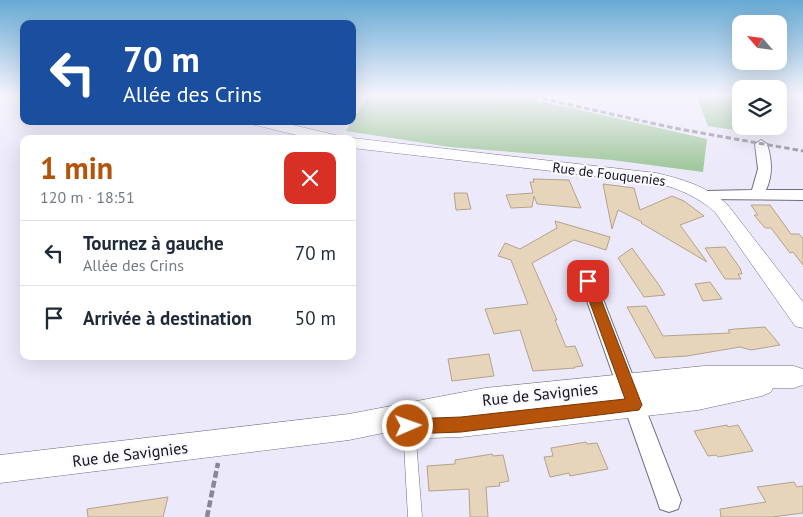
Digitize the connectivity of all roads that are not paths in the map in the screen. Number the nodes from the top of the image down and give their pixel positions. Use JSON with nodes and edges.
{"nodes":[{"id":1,"x":273,"y":125,"type":"edge"},
{"id":2,"x":317,"y":135,"type":"edge"},
{"id":3,"x":356,"y":144,"type":"edge"},
{"id":4,"x":761,"y":144,"type":"dead end"},
{"id":5,"x":757,"y":193,"type":"junction"},
{"id":6,"x":803,"y":195,"type":"edge"},
{"id":7,"x":707,"y":196,"type":"junction"},
{"id":8,"x":588,"y":281,"type":"dead end"},
{"id":9,"x":803,"y":319,"type":"edge"},
{"id":10,"x":798,"y":376,"type":"edge"},
{"id":11,"x":630,"y":395,"type":"junction"},
{"id":12,"x":408,"y":421,"type":"junction"},
{"id":13,"x":0,"y":469,"type":"edge"},
{"id":14,"x":669,"y":500,"type":"dead end"},
{"id":15,"x":415,"y":517,"type":"edge"}],
"edges":[{"from":1,"to":2,"type":"street"},
{"from":3,"to":7,"type":"street","name":"Rue de Fouquenies"},
{"from":4,"to":5,"type":"street"},
{"from":5,"to":6,"type":"street"},
{"from":5,"to":7,"type":"street"},
{"from":7,"to":9,"type":"street","name":"Rue de Fouquenies"},
{"from":8,"to":11,"type":"street"},
{"from":10,"to":11,"type":"street","name":"Rue de Savignies"},
{"from":11,"to":12,"type":"street","name":"Rue de Savignies"},
{"from":11,"to":14,"type":"street"},
{"from":12,"to":13,"type":"street","name":"Rue de Savignies"},
{"from":12,"to":15,"type":"lane"}]}
